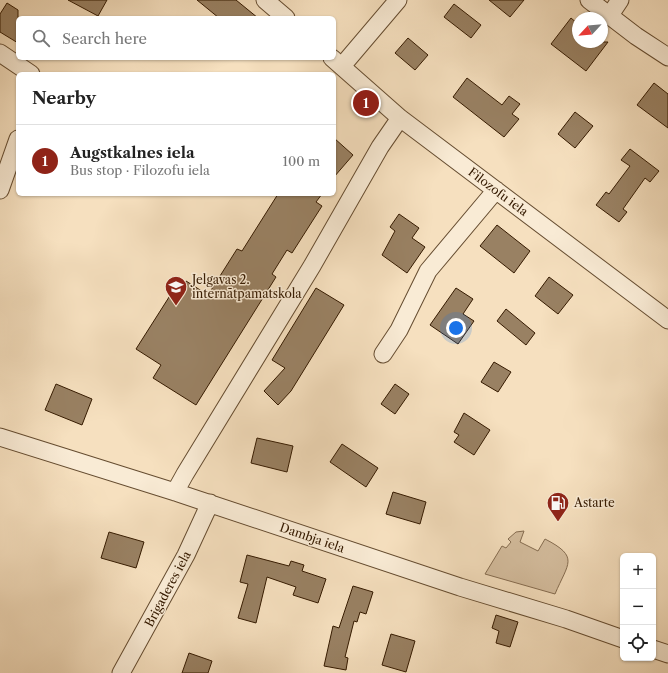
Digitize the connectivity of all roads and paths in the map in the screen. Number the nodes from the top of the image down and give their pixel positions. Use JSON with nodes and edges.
{"nodes":[{"id":1,"x":265,"y":0,"type":"edge"},
{"id":2,"x":398,"y":0,"type":"edge"},
{"id":3,"x":589,"y":0,"type":"edge"},
{"id":4,"x":620,"y":0,"type":"edge"},
{"id":5,"x":610,"y":15,"type":"junction"},
{"id":6,"x":284,"y":16,"type":"edge"},
{"id":7,"x":0,"y":53,"type":"edge"},
{"id":8,"x":668,"y":57,"type":"edge"},
{"id":9,"x":337,"y":62,"type":"edge"},
{"id":10,"x":28,"y":72,"type":"edge"},
{"id":11,"x":400,"y":118,"type":"junction"},
{"id":12,"x":16,"y":145,"type":"edge"},
{"id":13,"x":0,"y":190,"type":"edge"},
{"id":14,"x":496,"y":190,"type":"junction"},
{"id":15,"x":668,"y":320,"type":"edge"},
{"id":16,"x":383,"y":354,"type":"dead end"},
{"id":17,"x":0,"y":436,"type":"edge"},
{"id":18,"x":175,"y":492,"type":"junction"},
{"id":19,"x":210,"y":504,"type":"junction"},
{"id":20,"x":620,"y":638,"type":"edge"},
{"id":21,"x":656,"y":650,"type":"edge"},
{"id":22,"x":668,"y":654,"type":"edge"},
{"id":23,"x":122,"y":673,"type":"edge"}],
"edges":[{"from":1,"to":6,"type":"street"},
{"from":2,"to":9,"type":"street"},
{"from":3,"to":5,"type":"street"},
{"from":4,"to":5,"type":"street"},
{"from":5,"to":8,"type":"street"},
{"from":7,"to":10,"type":"street"},
{"from":9,"to":11,"type":"street","name":"Filozofu iela"},
{"from":11,"to":14,"type":"street","name":"Filozofu iela"},
{"from":11,"to":18,"type":"street"},
{"from":12,"to":13,"type":"street"},
{"from":14,"to":15,"type":"street","name":"Filozofu iela"},
{"from":14,"to":16,"type":"street"},
{"from":17,"to":18,"type":"street","name":"Dambja iela"},
{"from":18,"to":19,"type":"street","name":"Dambja iela"},
{"from":19,"to":20,"type":"street","name":"Dambja iela"},
{"from":19,"to":23,"type":"street","name":"Brigaderes iela"},
{"from":21,"to":22,"type":"street"}]}
